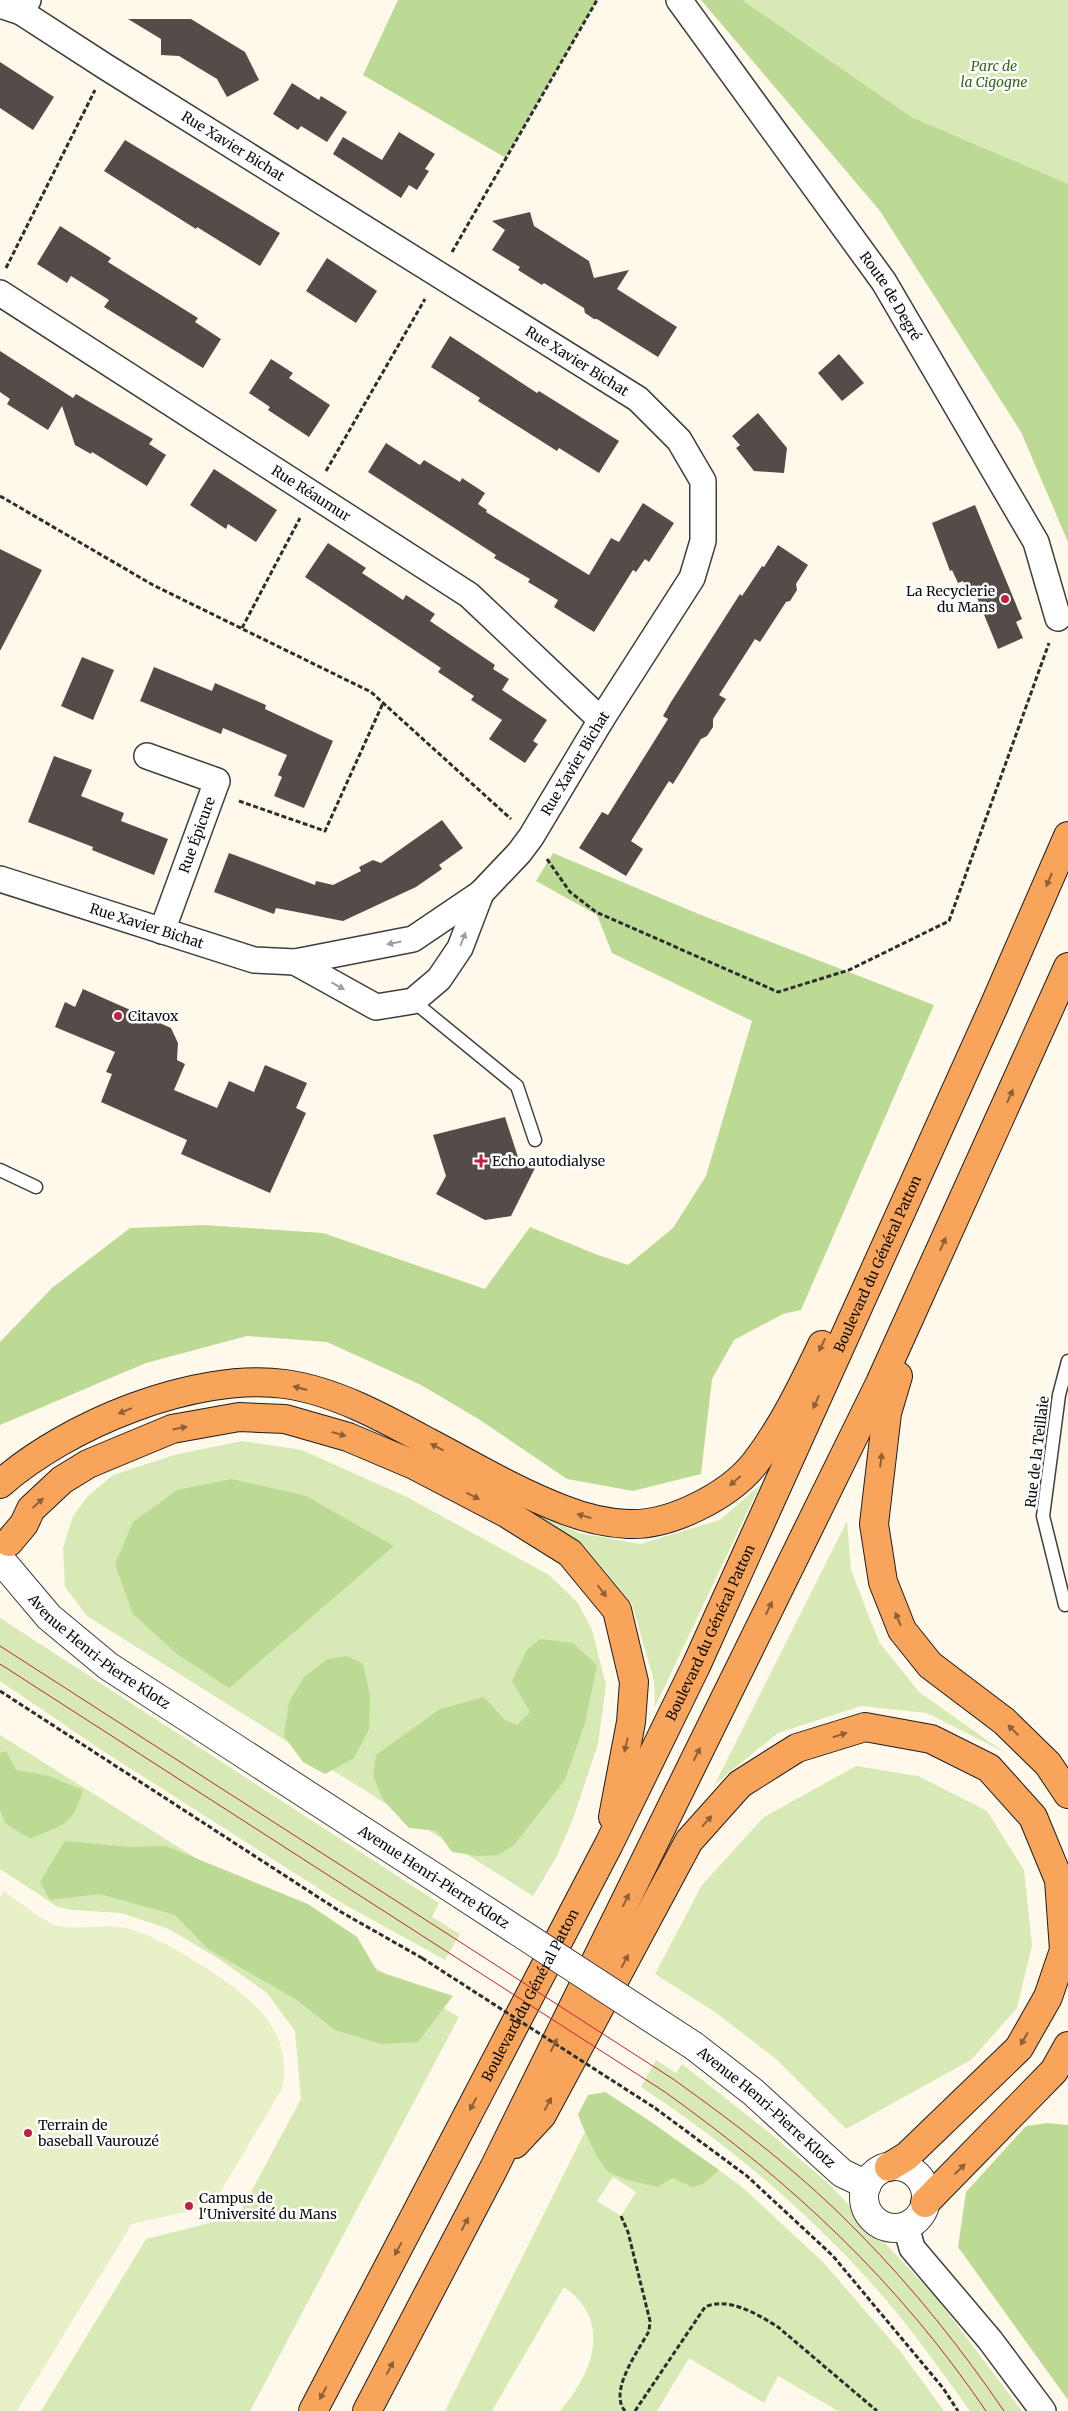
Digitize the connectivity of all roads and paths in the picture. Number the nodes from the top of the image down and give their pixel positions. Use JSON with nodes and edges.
{"nodes":[{"id":1,"x":597,"y":0,"type":"edge"},
{"id":2,"x":679,"y":0,"type":"edge"},
{"id":3,"x":16,"y":5,"type":"edge"},
{"id":4,"x":106,"y":68,"type":"junction"},
{"id":5,"x":439,"y":274,"type":"junction"},
{"id":6,"x":2,"y":282,"type":"edge"},
{"id":7,"x":313,"y":495,"type":"junction"},
{"id":8,"x":0,"y":496,"type":"edge"},
{"id":9,"x":1058,"y":618,"type":"joint"},
{"id":10,"x":242,"y":628,"type":"junction"},
{"id":11,"x":383,"y":703,"type":"junction"},
{"id":12,"x":601,"y":720,"type":"junction"},
{"id":13,"x":147,"y":756,"type":"dead end"},
{"id":14,"x":212,"y":792,"type":"junction"},
{"id":15,"x":1068,"y":836,"type":"edge"},
{"id":16,"x":531,"y":837,"type":"junction"},
{"id":17,"x":0,"y":878,"type":"edge"},
{"id":18,"x":481,"y":893,"type":"junction"},
{"id":19,"x":162,"y":932,"type":"junction"},
{"id":20,"x":295,"y":962,"type":"junction"},
{"id":21,"x":1068,"y":967,"type":"edge"},
{"id":22,"x":413,"y":1001,"type":"junction"},
{"id":23,"x":994,"y":1006,"type":"junction"},
{"id":24,"x":535,"y":1140,"type":"dead end"},
{"id":25,"x":0,"y":1170,"type":"edge"},
{"id":26,"x":36,"y":1187,"type":"dead end"},
{"id":27,"x":923,"y":1289,"type":"junction"},
{"id":28,"x":1068,"y":1361,"type":"edge"},
{"id":29,"x":43,"y":1452,"type":"junction"},
{"id":30,"x":0,"y":1468,"type":"edge"},
{"id":31,"x":0,"y":1484,"type":"edge"},
{"id":32,"x":4,"y":1551,"type":"edge"},
{"id":33,"x":1065,"y":1605,"type":"dead end"},
{"id":34,"x":0,"y":1690,"type":"edge"},
{"id":35,"x":1068,"y":1794,"type":"edge"},
{"id":36,"x":609,"y":1844,"type":"junction"},
{"id":37,"x":1068,"y":2046,"type":"edge"},
{"id":38,"x":889,"y":2166,"type":"junction"},
{"id":39,"x":494,"y":2168,"type":"junction"},
{"id":40,"x":867,"y":2185,"type":"junction"},
{"id":41,"x":925,"y":2203,"type":"junction"},
{"id":42,"x":621,"y":2216,"type":"dead end"},
{"id":43,"x":906,"y":2226,"type":"junction"},
{"id":44,"x":313,"y":2411,"type":"edge"},
{"id":45,"x":367,"y":2411,"type":"edge"},
{"id":46,"x":625,"y":2411,"type":"edge"},
{"id":47,"x":635,"y":2411,"type":"edge"},
{"id":48,"x":877,"y":2411,"type":"edge"},
{"id":49,"x":958,"y":2411,"type":"edge"},
{"id":50,"x":1043,"y":2411,"type":"edge"}],
"edges":[{"from":1,"to":5,"type":"path"},
{"from":2,"to":9,"type":"street","name":"Route de Degré"},
{"from":3,"to":4,"type":"street","name":"Rue Xavier Bichat"},
{"from":4,"to":5,"type":"street","name":"Rue Xavier Bichat"},
{"from":4,"to":6,"type":"path"},
{"from":5,"to":7,"type":"path"},
{"from":5,"to":12,"type":"street","name":"Rue Xavier Bichat"},
{"from":6,"to":7,"type":"street","name":"Rue Réaumur"},
{"from":7,"to":10,"type":"path"},
{"from":7,"to":12,"type":"street","name":"Rue Réaumur"},
{"from":8,"to":10,"type":"path"},
{"from":9,"to":16,"type":"path"},
{"from":10,"to":11,"type":"path"},
{"from":11,"to":14,"type":"path"},
{"from":11,"to":16,"type":"path"},
{"from":12,"to":16,"type":"street","name":"Rue Xavier Bichat"},
{"from":13,"to":14,"type":"street","name":"Rue Épicure"},
{"from":14,"to":19,"type":"street","name":"Rue Épicure"},
{"from":15,"to":23,"type":"highway","name":"Boulevard du Général Patton","one_way":true},
{"from":16,"to":18,"type":"street","name":"Rue Xavier Bichat"},
{"from":17,"to":19,"type":"street","name":"Rue Xavier Bichat"},
{"from":18,"to":20,"type":"street","name":"Rue Xavier Bichat","one_way":true},
{"from":22,"to":18,"type":"street","name":"Rue Xavier Bichat","one_way":true},
{"from":19,"to":20,"type":"street","name":"Rue Xavier Bichat"},
{"from":20,"to":22,"type":"street","name":"Rue Xavier Bichat","one_way":true},
{"from":27,"to":21,"type":"highway","one_way":true},
{"from":22,"to":24,"type":"lane"},
{"from":23,"to":29,"type":"highway","one_way":true},
{"from":23,"to":36,"type":"highway","name":"Boulevard du Général Patton","one_way":true},
{"from":25,"to":26,"type":"lane"},
{"from":35,"to":27,"type":"highway","one_way":true},
{"from":39,"to":27,"type":"highway","one_way":true},
{"from":28,"to":33,"type":"lane","name":"Rue de la Teillaie"},
{"from":29,"to":30,"type":"street"},
{"from":29,"to":31,"type":"highway"},
{"from":32,"to":36,"type":"highway","one_way":true},
{"from":32,"to":40,"type":"street","name":"Avenue Henri-Pierre Klotz","bridge":true},
{"from":34,"to":49,"type":"path","bridge":true},
{"from":36,"to":44,"type":"highway","name":"Boulevard du Général Patton","one_way":true},
{"from":41,"to":37,"type":"highway","one_way":true},
{"from":39,"to":38,"type":"highway","one_way":true},
{"from":38,"to":40,"type":"street"},
{"from":38,"to":41,"type":"street"},
{"from":45,"to":39,"type":"highway","one_way":true},
{"from":40,"to":43,"type":"street"},
{"from":41,"to":43,"type":"street"},
{"from":42,"to":46,"type":"path"},
{"from":43,"to":50,"type":"street"},
{"from":47,"to":48,"type":"path"}]}
